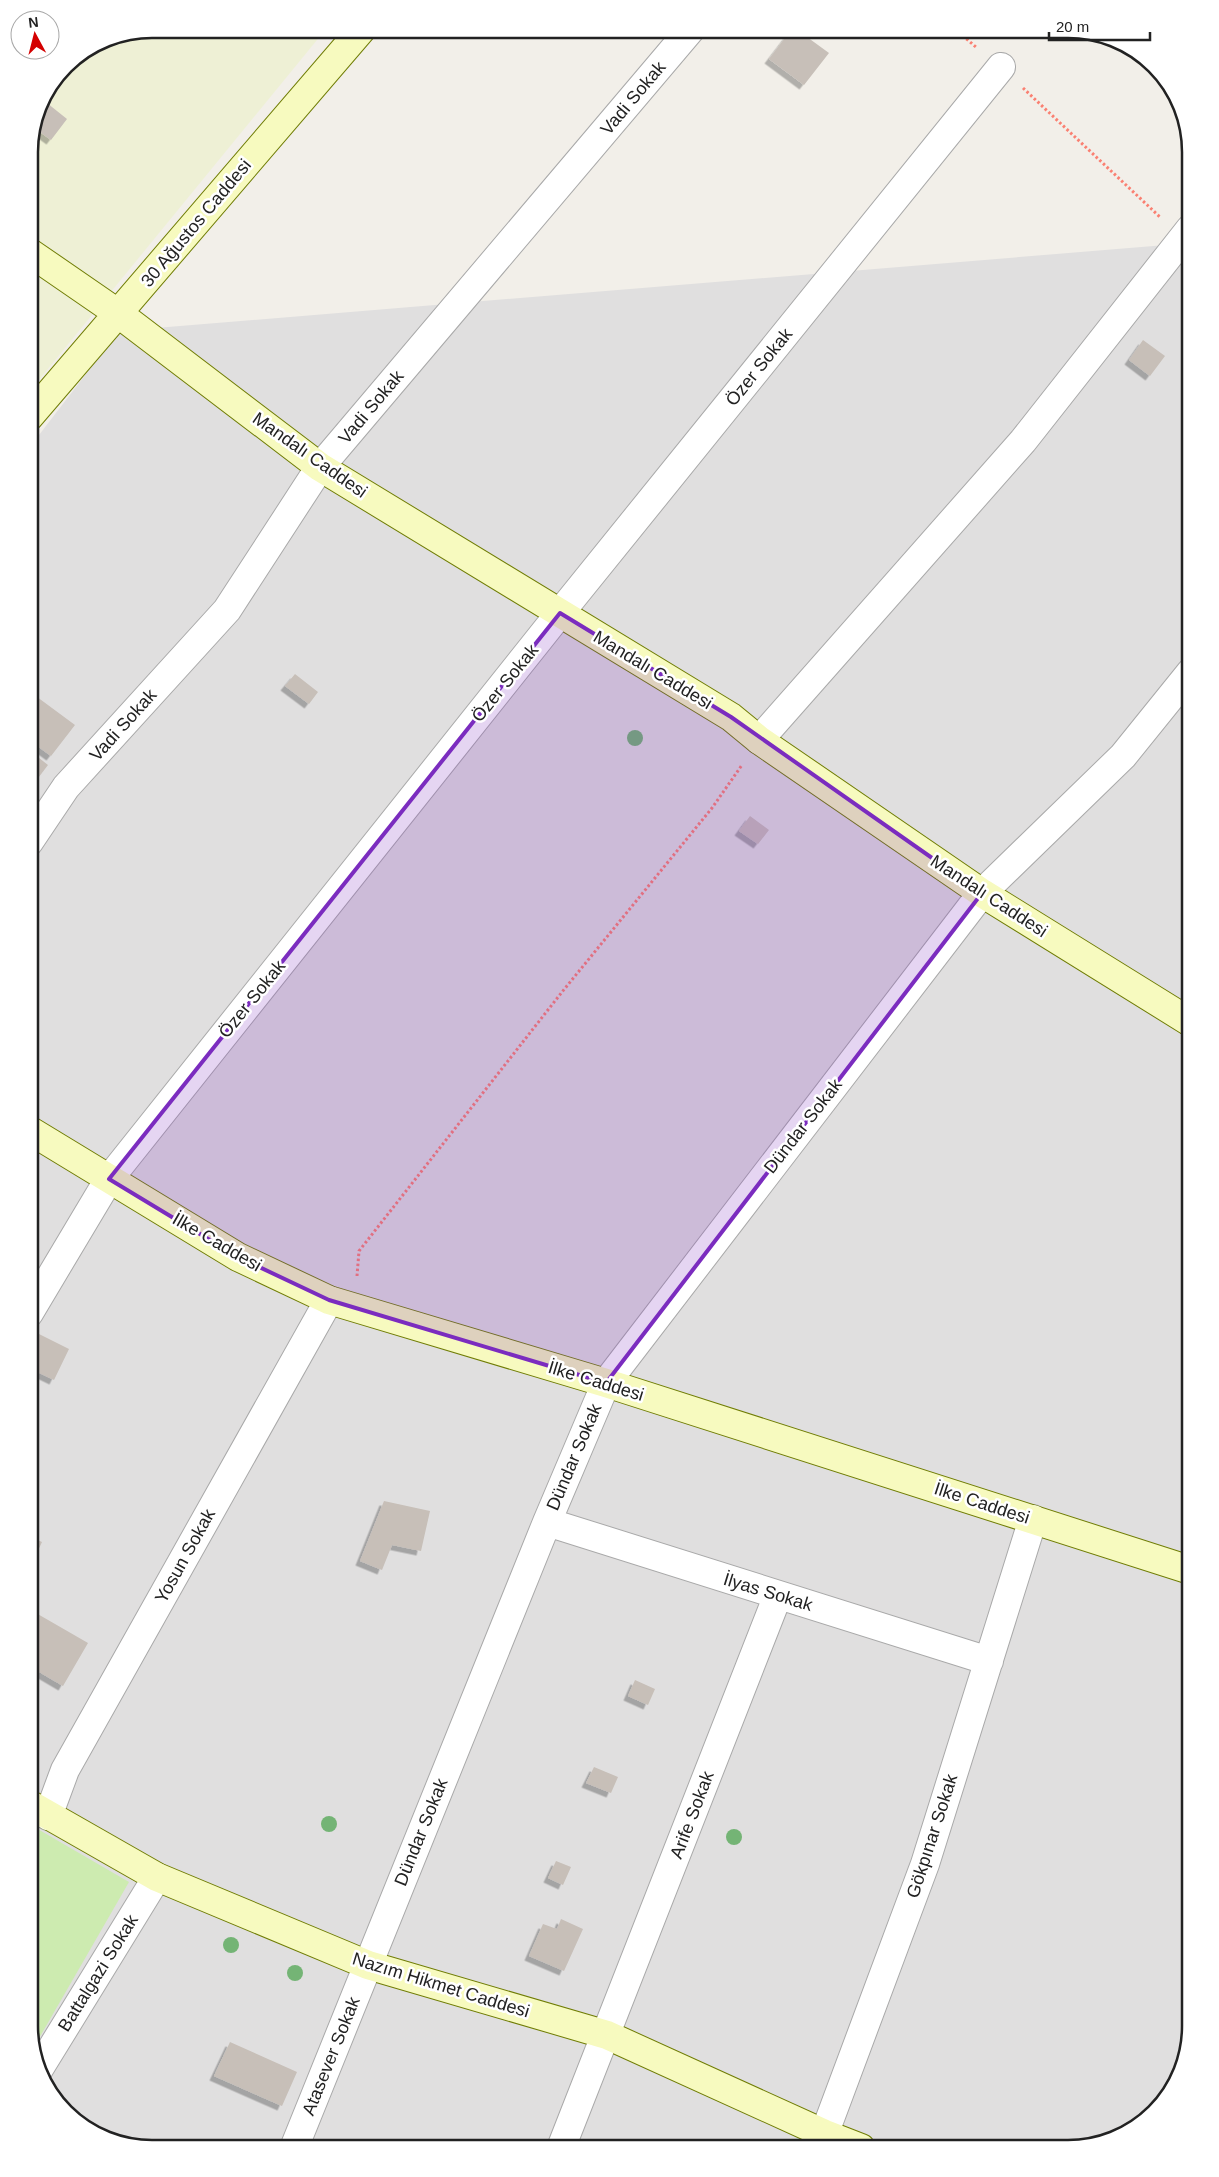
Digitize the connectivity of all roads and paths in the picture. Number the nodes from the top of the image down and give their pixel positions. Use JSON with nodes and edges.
{"nodes":[{"id":1,"x":349,"y":38,"type":"edge"},
{"id":2,"x":683,"y":38,"type":"edge"},
{"id":3,"x":966,"y":38,"type":"edge"},
{"id":4,"x":1001,"y":67,"type":"junction"},
{"id":5,"x":1182,"y":230,"type":"edge"},
{"id":6,"x":1182,"y":240,"type":"edge"},
{"id":7,"x":38,"y":258,"type":"edge"},
{"id":8,"x":119,"y":314,"type":"junction"},
{"id":9,"x":38,"y":407,"type":"edge"},
{"id":10,"x":320,"y":467,"type":"junction"},
{"id":11,"x":560,"y":613,"type":"junction"},
{"id":12,"x":1182,"y":683,"type":"edge"},
{"id":13,"x":759,"y":740,"type":"junction"},
{"id":14,"x":38,"y":829,"type":"edge"},
{"id":15,"x":982,"y":893,"type":"junction"},
{"id":16,"x":1182,"y":1017,"type":"edge"},
{"id":17,"x":38,"y":1136,"type":"edge"},
{"id":18,"x":108,"y":1179,"type":"junction"},
{"id":19,"x":38,"y":1298,"type":"edge"},
{"id":20,"x":342,"y":1303,"type":"junction"},
{"id":21,"x":606,"y":1383,"type":"junction"},
{"id":22,"x":1033,"y":1519,"type":"junction"},
{"id":23,"x":547,"y":1522,"type":"junction"},
{"id":24,"x":1182,"y":1567,"type":"edge"},
{"id":25,"x":778,"y":1595,"type":"junction"},
{"id":26,"x":989,"y":1661,"type":"junction"},
{"id":27,"x":38,"y":1810,"type":"edge"},
{"id":28,"x":156,"y":1877,"type":"junction"},
{"id":29,"x":368,"y":1965,"type":"junction"},
{"id":30,"x":606,"y":2035,"type":"junction"},
{"id":31,"x":44,"y":2061,"type":"edge"},
{"id":32,"x":298,"y":2139,"type":"edge"},
{"id":33,"x":564,"y":2139,"type":"edge"},
{"id":34,"x":819,"y":2140,"type":"edge"},
{"id":35,"x":822,"y":2140,"type":"edge"}],
"edges":[{"from":1,"to":8,"type":"street","name":"30 Ağustos Caddesi"},
{"from":2,"to":10,"type":"street","name":"Vadi Sokak"},
{"from":3,"to":4,"type":"path"},
{"from":4,"to":5,"type":"path"},
{"from":4,"to":11,"type":"street","name":"Özer Sokak"},
{"from":6,"to":13,"type":"street"},
{"from":7,"to":8,"type":"street","name":"Mandalı Caddesi"},
{"from":8,"to":9,"type":"street","name":"30 Ağustos Caddesi"},
{"from":8,"to":10,"type":"street","name":"Mandalı Caddesi"},
{"from":10,"to":11,"type":"street","name":"Mandalı Caddesi"},
{"from":10,"to":14,"type":"street","name":"Vadi Sokak"},
{"from":11,"to":13,"type":"street","name":"Mandalı Caddesi"},
{"from":11,"to":18,"type":"street","name":"Özer Sokak"},
{"from":12,"to":15,"type":"street","name":"Dündar Sokak"},
{"from":13,"to":15,"type":"street","name":"Mandalı Caddesi"},
{"from":13,"to":20,"type":"path"},
{"from":15,"to":16,"type":"street","name":"Mandalı Caddesi"},
{"from":15,"to":21,"type":"street","name":"Dündar Sokak"},
{"from":17,"to":18,"type":"street","name":"İlke Caddesi"},
{"from":18,"to":19,"type":"street","name":"Özer Sokak"},
{"from":18,"to":20,"type":"street","name":"İlke Caddesi"},
{"from":20,"to":21,"type":"street","name":"İlke Caddesi"},
{"from":20,"to":27,"type":"street","name":"Yosun Sokak"},
{"from":21,"to":22,"type":"street","name":"İlke Caddesi"},
{"from":21,"to":23,"type":"street","name":"Dündar Sokak"},
{"from":22,"to":24,"type":"street","name":"İlke Caddesi"},
{"from":22,"to":26,"type":"street","name":"Gökpınar Sokak"},
{"from":23,"to":25,"type":"street","name":"İlyas Sokak"},
{"from":23,"to":29,"type":"street","name":"Dündar Sokak"},
{"from":25,"to":26,"type":"street","name":"İlyas Sokak"},
{"from":25,"to":30,"type":"street","name":"Arife Sokak"},
{"from":26,"to":35,"type":"street","name":"Gökpınar Sokak"},
{"from":27,"to":28,"type":"street","name":"Nazım Hikmet Caddesi"},
{"from":28,"to":29,"type":"street","name":"Nazım Hikmet Caddesi"},
{"from":28,"to":31,"type":"street","name":"Battalgazi Sokak"},
{"from":29,"to":30,"type":"street","name":"Nazım Hikmet Caddesi"},
{"from":29,"to":32,"type":"street","name":"Atasever Sokak"},
{"from":30,"to":33,"type":"street","name":"Arife Sokak"},
{"from":30,"to":34,"type":"street","name":"Nazım Hikmet Caddesi"}]}
